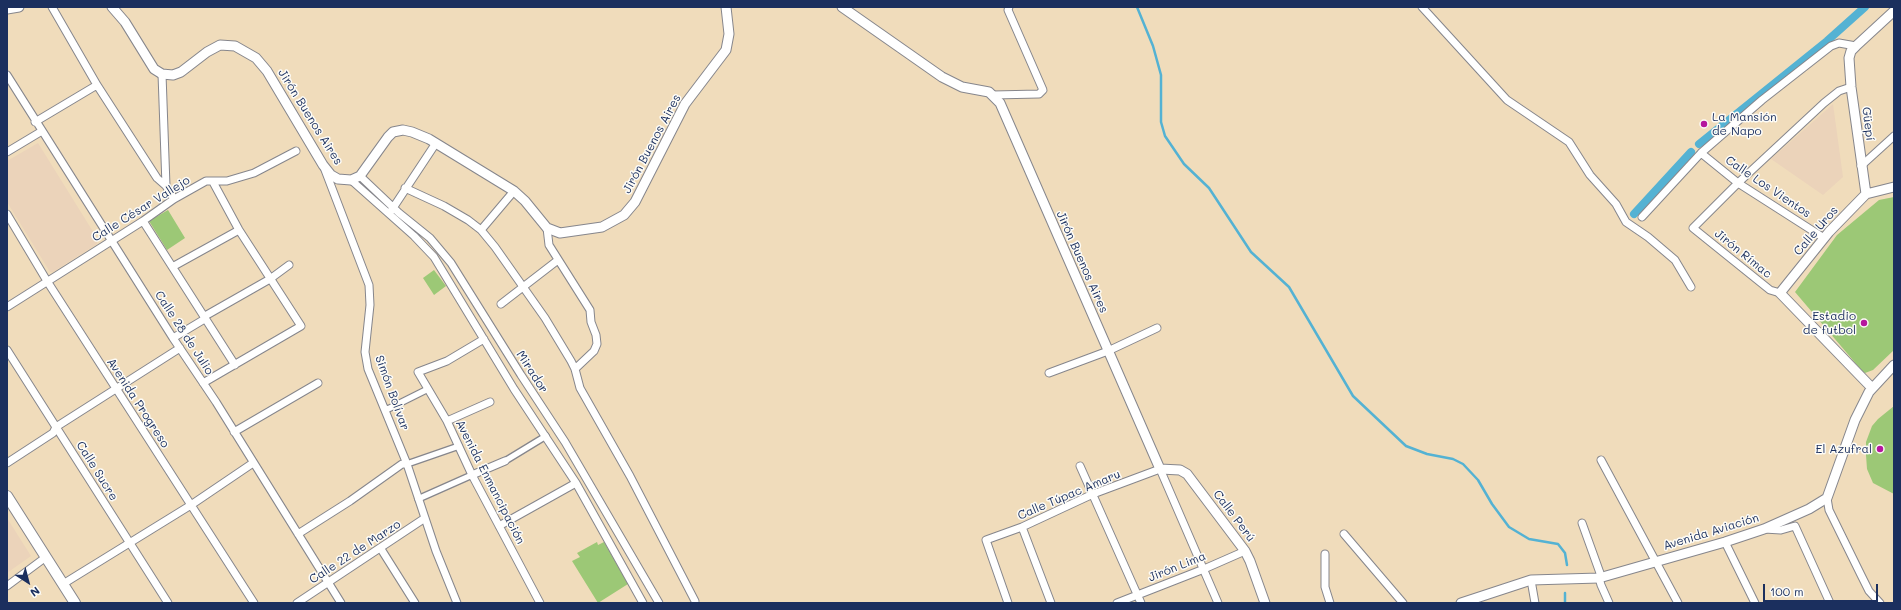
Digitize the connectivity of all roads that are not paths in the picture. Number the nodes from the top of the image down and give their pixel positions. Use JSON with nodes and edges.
{"nodes":[{"id":1,"x":19,"y":7,"type":"edge"},
{"id":2,"x":52,"y":7,"type":"edge"},
{"id":3,"x":112,"y":7,"type":"edge"},
{"id":4,"x":726,"y":7,"type":"edge"},
{"id":5,"x":842,"y":7,"type":"edge"},
{"id":6,"x":1009,"y":7,"type":"edge"},
{"id":7,"x":1422,"y":7,"type":"edge"},
{"id":8,"x":7,"y":9,"type":"edge"},
{"id":9,"x":1894,"y":11,"type":"edge"},
{"id":10,"x":1856,"y":46,"type":"junction"},
{"id":11,"x":162,"y":74,"type":"junction"},
{"id":12,"x":7,"y":75,"type":"edge"},
{"id":13,"x":97,"y":84,"type":"junction"},
{"id":14,"x":1851,"y":86,"type":"junction"},
{"id":15,"x":993,"y":95,"type":"junction"},
{"id":16,"x":35,"y":122,"type":"junction"},
{"id":17,"x":42,"y":131,"type":"junction"},
{"id":18,"x":1894,"y":136,"type":"edge"},
{"id":19,"x":436,"y":143,"type":"junction"},
{"id":20,"x":296,"y":151,"type":"dead end"},
{"id":21,"x":7,"y":152,"type":"edge"},
{"id":22,"x":1701,"y":153,"type":"junction"},
{"id":23,"x":323,"y":165,"type":"junction"},
{"id":24,"x":1861,"y":166,"type":"junction"},
{"id":25,"x":356,"y":178,"type":"junction"},
{"id":26,"x":213,"y":182,"type":"junction"},
{"id":27,"x":1738,"y":183,"type":"junction"},
{"id":28,"x":166,"y":186,"type":"junction"},
{"id":29,"x":1894,"y":187,"type":"edge"},
{"id":30,"x":405,"y":188,"type":"junction"},
{"id":31,"x":514,"y":191,"type":"junction"},
{"id":32,"x":1866,"y":194,"type":"junction"},
{"id":33,"x":174,"y":199,"type":"junction"},
{"id":34,"x":394,"y":207,"type":"junction"},
{"id":35,"x":7,"y":214,"type":"edge"},
{"id":36,"x":389,"y":214,"type":"junction"},
{"id":37,"x":1642,"y":217,"type":"dead end"},
{"id":38,"x":143,"y":220,"type":"junction"},
{"id":39,"x":547,"y":228,"type":"junction"},
{"id":40,"x":239,"y":230,"type":"junction"},
{"id":41,"x":481,"y":230,"type":"junction"},
{"id":42,"x":1824,"y":238,"type":"junction"},
{"id":43,"x":111,"y":241,"type":"junction"},
{"id":44,"x":558,"y":260,"type":"junction"},
{"id":45,"x":289,"y":265,"type":"dead end"},
{"id":46,"x":174,"y":266,"type":"junction"},
{"id":47,"x":270,"y":278,"type":"junction"},
{"id":48,"x":47,"y":281,"type":"junction"},
{"id":49,"x":523,"y":288,"type":"junction"},
{"id":50,"x":1691,"y":288,"type":"dead end"},
{"id":51,"x":1783,"y":289,"type":"junction"},
{"id":52,"x":501,"y":304,"type":"dead end"},
{"id":53,"x":7,"y":307,"type":"edge"},
{"id":54,"x":205,"y":316,"type":"junction"},
{"id":55,"x":1157,"y":328,"type":"dead end"},
{"id":56,"x":173,"y":338,"type":"junction"},
{"id":57,"x":484,"y":339,"type":"junction"},
{"id":58,"x":180,"y":348,"type":"junction"},
{"id":59,"x":7,"y":350,"type":"edge"},
{"id":60,"x":1108,"y":352,"type":"junction"},
{"id":61,"x":235,"y":365,"type":"junction"},
{"id":62,"x":1894,"y":365,"type":"edge"},
{"id":63,"x":575,"y":369,"type":"junction"},
{"id":64,"x":1891,"y":371,"type":"edge"},
{"id":65,"x":1049,"y":373,"type":"dead end"},
{"id":66,"x":204,"y":383,"type":"junction"},
{"id":67,"x":318,"y":383,"type":"dead end"},
{"id":68,"x":1872,"y":388,"type":"junction"},
{"id":69,"x":428,"y":389,"type":"junction"},
{"id":70,"x":116,"y":390,"type":"junction"},
{"id":71,"x":490,"y":402,"type":"dead end"},
{"id":72,"x":384,"y":408,"type":"junction"},
{"id":73,"x":447,"y":422,"type":"junction"},
{"id":74,"x":56,"y":427,"type":"junction"},
{"id":75,"x":234,"y":432,"type":"junction"},
{"id":76,"x":546,"y":436,"type":"junction"},
{"id":77,"x":458,"y":446,"type":"junction"},
{"id":78,"x":1601,"y":460,"type":"dead end"},
{"id":79,"x":505,"y":461,"type":"joint"},
{"id":80,"x":7,"y":463,"type":"edge"},
{"id":81,"x":253,"y":463,"type":"junction"},
{"id":82,"x":407,"y":464,"type":"junction"},
{"id":83,"x":1080,"y":466,"type":"dead end"},
{"id":84,"x":1160,"y":468,"type":"junction"},
{"id":85,"x":472,"y":475,"type":"junction"},
{"id":86,"x":576,"y":483,"type":"junction"},
{"id":87,"x":1093,"y":494,"type":"junction"},
{"id":88,"x":7,"y":496,"type":"edge"},
{"id":89,"x":1827,"y":498,"type":"junction"},
{"id":90,"x":418,"y":499,"type":"junction"},
{"id":91,"x":191,"y":505,"type":"junction"},
{"id":92,"x":425,"y":518,"type":"junction"},
{"id":93,"x":1582,"y":522,"type":"dead end"},
{"id":94,"x":499,"y":526,"type":"junction"},
{"id":95,"x":1022,"y":527,"type":"junction"},
{"id":96,"x":1764,"y":529,"type":"junction"},
{"id":97,"x":298,"y":534,"type":"junction"},
{"id":98,"x":1344,"y":534,"type":"dead end"},
{"id":99,"x":129,"y":542,"type":"junction"},
{"id":100,"x":1725,"y":542,"type":"junction"},
{"id":101,"x":381,"y":549,"type":"junction"},
{"id":102,"x":1245,"y":551,"type":"junction"},
{"id":103,"x":1325,"y":554,"type":"dead end"},
{"id":104,"x":46,"y":557,"type":"junction"},
{"id":105,"x":1656,"y":561,"type":"junction"},
{"id":106,"x":1204,"y":569,"type":"junction"},
{"id":107,"x":1599,"y":578,"type":"junction"},
{"id":108,"x":1531,"y":580,"type":"junction"},
{"id":109,"x":329,"y":582,"type":"junction"},
{"id":110,"x":63,"y":584,"type":"junction"},
{"id":111,"x":7,"y":586,"type":"edge"},
{"id":112,"x":1138,"y":595,"type":"junction"},
{"id":113,"x":696,"y":601,"type":"dead end"},
{"id":114,"x":1828,"y":602,"type":"edge"},
{"id":115,"x":75,"y":603,"type":"edge"},
{"id":116,"x":168,"y":603,"type":"edge"},
{"id":117,"x":254,"y":603,"type":"edge"},
{"id":118,"x":297,"y":603,"type":"edge"},
{"id":119,"x":341,"y":603,"type":"edge"},
{"id":120,"x":415,"y":603,"type":"edge"},
{"id":121,"x":457,"y":603,"type":"edge"},
{"id":122,"x":540,"y":603,"type":"edge"},
{"id":123,"x":643,"y":603,"type":"edge"},
{"id":124,"x":659,"y":603,"type":"edge"},
{"id":125,"x":1008,"y":603,"type":"edge"},
{"id":126,"x":1051,"y":603,"type":"edge"},
{"id":127,"x":1118,"y":603,"type":"edge"},
{"id":128,"x":1141,"y":603,"type":"edge"},
{"id":129,"x":1218,"y":603,"type":"edge"},
{"id":130,"x":1265,"y":603,"type":"edge"},
{"id":131,"x":1330,"y":603,"type":"edge"},
{"id":132,"x":1402,"y":603,"type":"edge"},
{"id":133,"x":1461,"y":603,"type":"edge"},
{"id":134,"x":1535,"y":603,"type":"edge"},
{"id":135,"x":1609,"y":603,"type":"edge"},
{"id":136,"x":1678,"y":603,"type":"edge"},
{"id":137,"x":1755,"y":603,"type":"edge"},
{"id":138,"x":1880,"y":603,"type":"edge"}],
"edges":[{"from":1,"to":8,"type":"street"},
{"from":2,"to":13,"type":"street"},
{"from":3,"to":11,"type":"street"},
{"from":4,"to":39,"type":"street","name":"Jirón Buenos Aires"},
{"from":5,"to":15,"type":"street"},
{"from":6,"to":15,"type":"street"},
{"from":7,"to":50,"type":"street"},
{"from":9,"to":10,"type":"street"},
{"from":10,"to":14,"type":"street","name":"Güepí"},
{"from":10,"to":22,"type":"street"},
{"from":11,"to":23,"type":"street","name":"Jirón Buenos Aires"},
{"from":11,"to":28,"type":"street"},
{"from":12,"to":16,"type":"street","name":"Calle 28 de Julio"},
{"from":13,"to":16,"type":"street"},
{"from":13,"to":28,"type":"street"},
{"from":14,"to":24,"type":"street","name":"Güepí"},
{"from":14,"to":27,"type":"street"},
{"from":15,"to":60,"type":"street","name":"Jirón Buenos Aires"},
{"from":16,"to":17,"type":"street","name":"Calle 28 de Julio"},
{"from":17,"to":21,"type":"street"},
{"from":17,"to":43,"type":"street","name":"Calle 28 de Julio"},
{"from":18,"to":24,"type":"street"},
{"from":19,"to":25,"type":"street"},
{"from":19,"to":30,"type":"street"},
{"from":19,"to":31,"type":"street"},
{"from":20,"to":26,"type":"street","name":"Calle César Vallejo"},
{"from":22,"to":27,"type":"street","name":"Calle Los Vientos"},
{"from":22,"to":37,"type":"street"},
{"from":23,"to":25,"type":"street","name":"Jirón Buenos Aires"},
{"from":23,"to":72,"type":"street","name":"Simón Bolívar"},
{"from":24,"to":32,"type":"street","name":"Güepí"},
{"from":25,"to":34,"type":"street","name":"Mirador"},
{"from":25,"to":36,"type":"street","name":"Mirador"},
{"from":26,"to":33,"type":"street","name":"Calle César Vallejo"},
{"from":26,"to":40,"type":"street"},
{"from":27,"to":42,"type":"street","name":"Calle Los Vientos"},
{"from":27,"to":51,"type":"street","name":"Jirón Rímac"},
{"from":28,"to":33,"type":"street"},
{"from":29,"to":32,"type":"street"},
{"from":30,"to":34,"type":"street"},
{"from":30,"to":41,"type":"street"},
{"from":31,"to":39,"type":"street"},
{"from":31,"to":41,"type":"street"},
{"from":32,"to":42,"type":"street","name":"Calle Uros"},
{"from":33,"to":38,"type":"street","name":"Calle César Vallejo"},
{"from":34,"to":36,"type":"street"},
{"from":34,"to":124,"type":"street","name":"Mirador"},
{"from":35,"to":48,"type":"street","name":"Avenida Progreso"},
{"from":36,"to":57,"type":"street","name":"Mirador"},
{"from":38,"to":43,"type":"street","name":"Calle César Vallejo"},
{"from":38,"to":46,"type":"street"},
{"from":39,"to":44,"type":"street"},
{"from":40,"to":46,"type":"street"},
{"from":40,"to":47,"type":"street"},
{"from":41,"to":49,"type":"street"},
{"from":42,"to":51,"type":"street","name":"Calle Uros"},
{"from":43,"to":48,"type":"street","name":"Calle César Vallejo"},
{"from":43,"to":56,"type":"street","name":"Calle 28 de Julio"},
{"from":44,"to":49,"type":"street"},
{"from":44,"to":63,"type":"street"},
{"from":45,"to":47,"type":"street"},
{"from":46,"to":54,"type":"street"},
{"from":47,"to":54,"type":"street"},
{"from":47,"to":61,"type":"street"},
{"from":48,"to":53,"type":"street","name":"Calle César Vallejo"},
{"from":48,"to":70,"type":"street","name":"Avenida Progreso"},
{"from":49,"to":52,"type":"street"},
{"from":49,"to":63,"type":"street"},
{"from":51,"to":68,"type":"street"},
{"from":54,"to":56,"type":"street"},
{"from":54,"to":61,"type":"street"},
{"from":55,"to":60,"type":"street"},
{"from":56,"to":58,"type":"street","name":"Calle 28 de Julio"},
{"from":57,"to":69,"type":"street","name":"Avenida Enmancipación"},
{"from":57,"to":76,"type":"street","name":"Mirador"},
{"from":58,"to":66,"type":"street","name":"Calle 28 de Julio"},
{"from":58,"to":70,"type":"street"},
{"from":59,"to":74,"type":"street","name":"Calle Sucre"},
{"from":60,"to":65,"type":"street"},
{"from":60,"to":84,"type":"street","name":"Jirón Buenos Aires"},
{"from":61,"to":66,"type":"street"},
{"from":62,"to":64,"type":"street"},
{"from":63,"to":113,"type":"street"},
{"from":64,"to":68,"type":"street"},
{"from":66,"to":75,"type":"street","name":"Calle 28 de Julio"},
{"from":67,"to":75,"type":"street"},
{"from":68,"to":89,"type":"street"},
{"from":69,"to":72,"type":"street"},
{"from":69,"to":73,"type":"street","name":"Avenida Enmancipación"},
{"from":70,"to":74,"type":"street"},
{"from":70,"to":91,"type":"street","name":"Avenida Progreso"},
{"from":71,"to":73,"type":"street"},
{"from":72,"to":82,"type":"street","name":"Simón Bolívar"},
{"from":73,"to":77,"type":"street","name":"Avenida Enmancipación"},
{"from":74,"to":80,"type":"street"},
{"from":74,"to":99,"type":"street","name":"Calle Sucre"},
{"from":75,"to":81,"type":"street","name":"Calle 28 de Julio"},
{"from":76,"to":79,"type":"street"},
{"from":76,"to":86,"type":"street","name":"Mirador"},
{"from":77,"to":82,"type":"street"},
{"from":77,"to":85,"type":"street","name":"Avenida Enmancipación"},
{"from":78,"to":105,"type":"street"},
{"from":79,"to":85,"type":"street"},
{"from":81,"to":91,"type":"street"},
{"from":81,"to":97,"type":"street","name":"Calle 28 de Julio"},
{"from":82,"to":90,"type":"street","name":"Simón Bolívar"},
{"from":82,"to":97,"type":"street"},
{"from":83,"to":87,"type":"street"},
{"from":84,"to":87,"type":"street","name":"Calle Túpac Amaru"},
{"from":84,"to":102,"type":"street","name":"Calle Perú"},
{"from":84,"to":106,"type":"street","name":"Jirón Buenos Aires"},
{"from":85,"to":90,"type":"street"},
{"from":85,"to":94,"type":"street","name":"Avenida Enmancipación"},
{"from":86,"to":94,"type":"street"},
{"from":86,"to":123,"type":"street","name":"Mirador"},
{"from":87,"to":95,"type":"street","name":"Calle Túpac Amaru"},
{"from":87,"to":112,"type":"street"},
{"from":88,"to":104,"type":"main road"},
{"from":89,"to":96,"type":"street","name":"Avenida Aviación"},
{"from":89,"to":138,"type":"street"},
{"from":90,"to":92,"type":"street","name":"Simón Bolívar"},
{"from":91,"to":99,"type":"street"},
{"from":91,"to":117,"type":"street","name":"Avenida Progreso"},
{"from":92,"to":101,"type":"street","name":"Calle 22 de Marzo"},
{"from":92,"to":121,"type":"street","name":"Simón Bolívar"},
{"from":93,"to":107,"type":"street"},
{"from":94,"to":122,"type":"street","name":"Avenida Enmancipación"},
{"from":95,"to":125,"type":"street","name":"Calle Túpac Amaru"},
{"from":95,"to":126,"type":"street"},
{"from":96,"to":100,"type":"street","name":"Avenida Aviación"},
{"from":96,"to":114,"type":"street"},
{"from":97,"to":109,"type":"street","name":"Calle 28 de Julio"},
{"from":98,"to":132,"type":"street"},
{"from":99,"to":110,"type":"street"},
{"from":99,"to":116,"type":"street","name":"Calle Sucre"},
{"from":100,"to":105,"type":"street","name":"Avenida Aviación"},
{"from":100,"to":137,"type":"street"},
{"from":101,"to":109,"type":"street","name":"Calle 22 de Marzo"},
{"from":101,"to":120,"type":"street"},
{"from":102,"to":106,"type":"street","name":"Jirón Lima"},
{"from":102,"to":130,"type":"street","name":"Calle Perú"},
{"from":103,"to":131,"type":"street"},
{"from":104,"to":110,"type":"main road"},
{"from":104,"to":111,"type":"street"},
{"from":105,"to":107,"type":"street","name":"Avenida Aviación"},
{"from":105,"to":136,"type":"street"},
{"from":106,"to":112,"type":"street","name":"Jirón Lima"},
{"from":106,"to":129,"type":"street","name":"Jirón Buenos Aires"},
{"from":107,"to":108,"type":"street","name":"Avenida Aviación"},
{"from":107,"to":135,"type":"street"},
{"from":108,"to":133,"type":"street","name":"Avenida Aviación"},
{"from":108,"to":134,"type":"street"},
{"from":109,"to":118,"type":"street","name":"Calle 22 de Marzo"},
{"from":109,"to":119,"type":"street","name":"Calle 28 de Julio"},
{"from":110,"to":115,"type":"main road"},
{"from":112,"to":127,"type":"street","name":"Jirón Lima"},
{"from":112,"to":128,"type":"street"}]}
